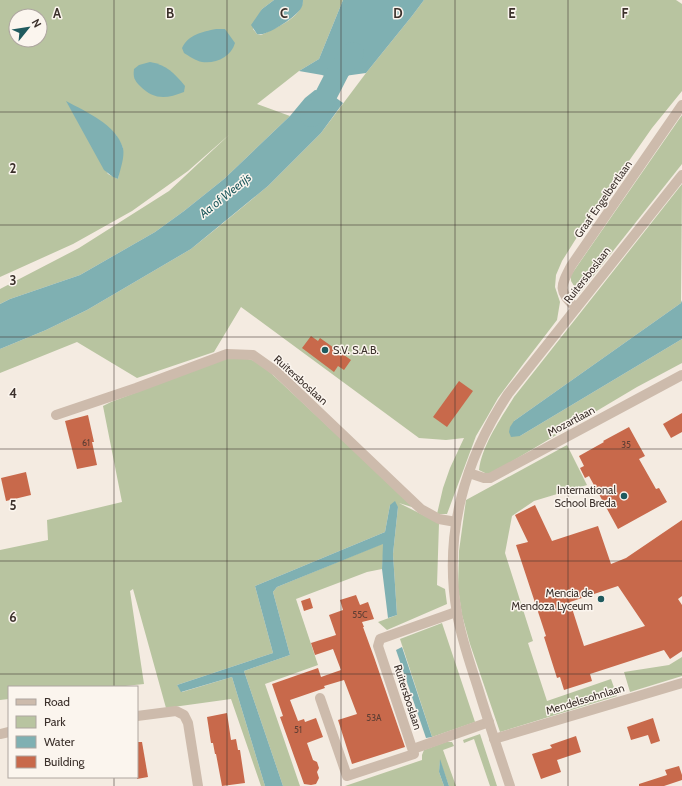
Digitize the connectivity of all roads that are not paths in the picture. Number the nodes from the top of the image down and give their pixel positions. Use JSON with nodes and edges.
{"nodes":[{"id":1,"x":682,"y":105,"type":"edge"},
{"id":2,"x":682,"y":175,"type":"edge"},
{"id":3,"x":576,"y":308,"type":"junction"},
{"id":4,"x":682,"y":375,"type":"edge"},
{"id":5,"x":56,"y":415,"type":"dead end"},
{"id":6,"x":469,"y":473,"type":"junction"},
{"id":7,"x":456,"y":522,"type":"junction"},
{"id":8,"x":456,"y":612,"type":"junction"},
{"id":9,"x":682,"y":682,"type":"edge"},
{"id":10,"x":320,"y":698,"type":"dead end"},
{"id":11,"x":138,"y":716,"type":"edge"},
{"id":12,"x":489,"y":722,"type":"junction"},
{"id":13,"x":494,"y":739,"type":"junction"},
{"id":14,"x":413,"y":749,"type":"junction"},
{"id":15,"x":198,"y":786,"type":"edge"},
{"id":16,"x":510,"y":786,"type":"edge"}],
"edges":[{"from":1,"to":3,"type":"street","name":"Graaf Engelbertlaan"},
{"from":2,"to":3,"type":"street","name":"Ruitersboslaan"},
{"from":3,"to":6,"type":"street","name":"Ruitersboslaan"},
{"from":4,"to":6,"type":"street","name":"Mozartlaan"},
{"from":5,"to":7,"type":"street","name":"Ruitersboslaan"},
{"from":6,"to":7,"type":"street","name":"Ruitersboslaan"},
{"from":7,"to":8,"type":"street","name":"Ruitersboslaan"},
{"from":8,"to":12,"type":"street","name":"Ruitersboslaan"},
{"from":8,"to":14,"type":"street","name":"Ruitersboslaan"},
{"from":9,"to":13,"type":"street","name":"Mendelssohnlaan"},
{"from":10,"to":14,"type":"street"},
{"from":11,"to":15,"type":"street"},
{"from":12,"to":13,"type":"street","name":"Ruitersboslaan"},
{"from":12,"to":14,"type":"street"},
{"from":13,"to":16,"type":"street","name":"Ruitersboslaan"}]}
